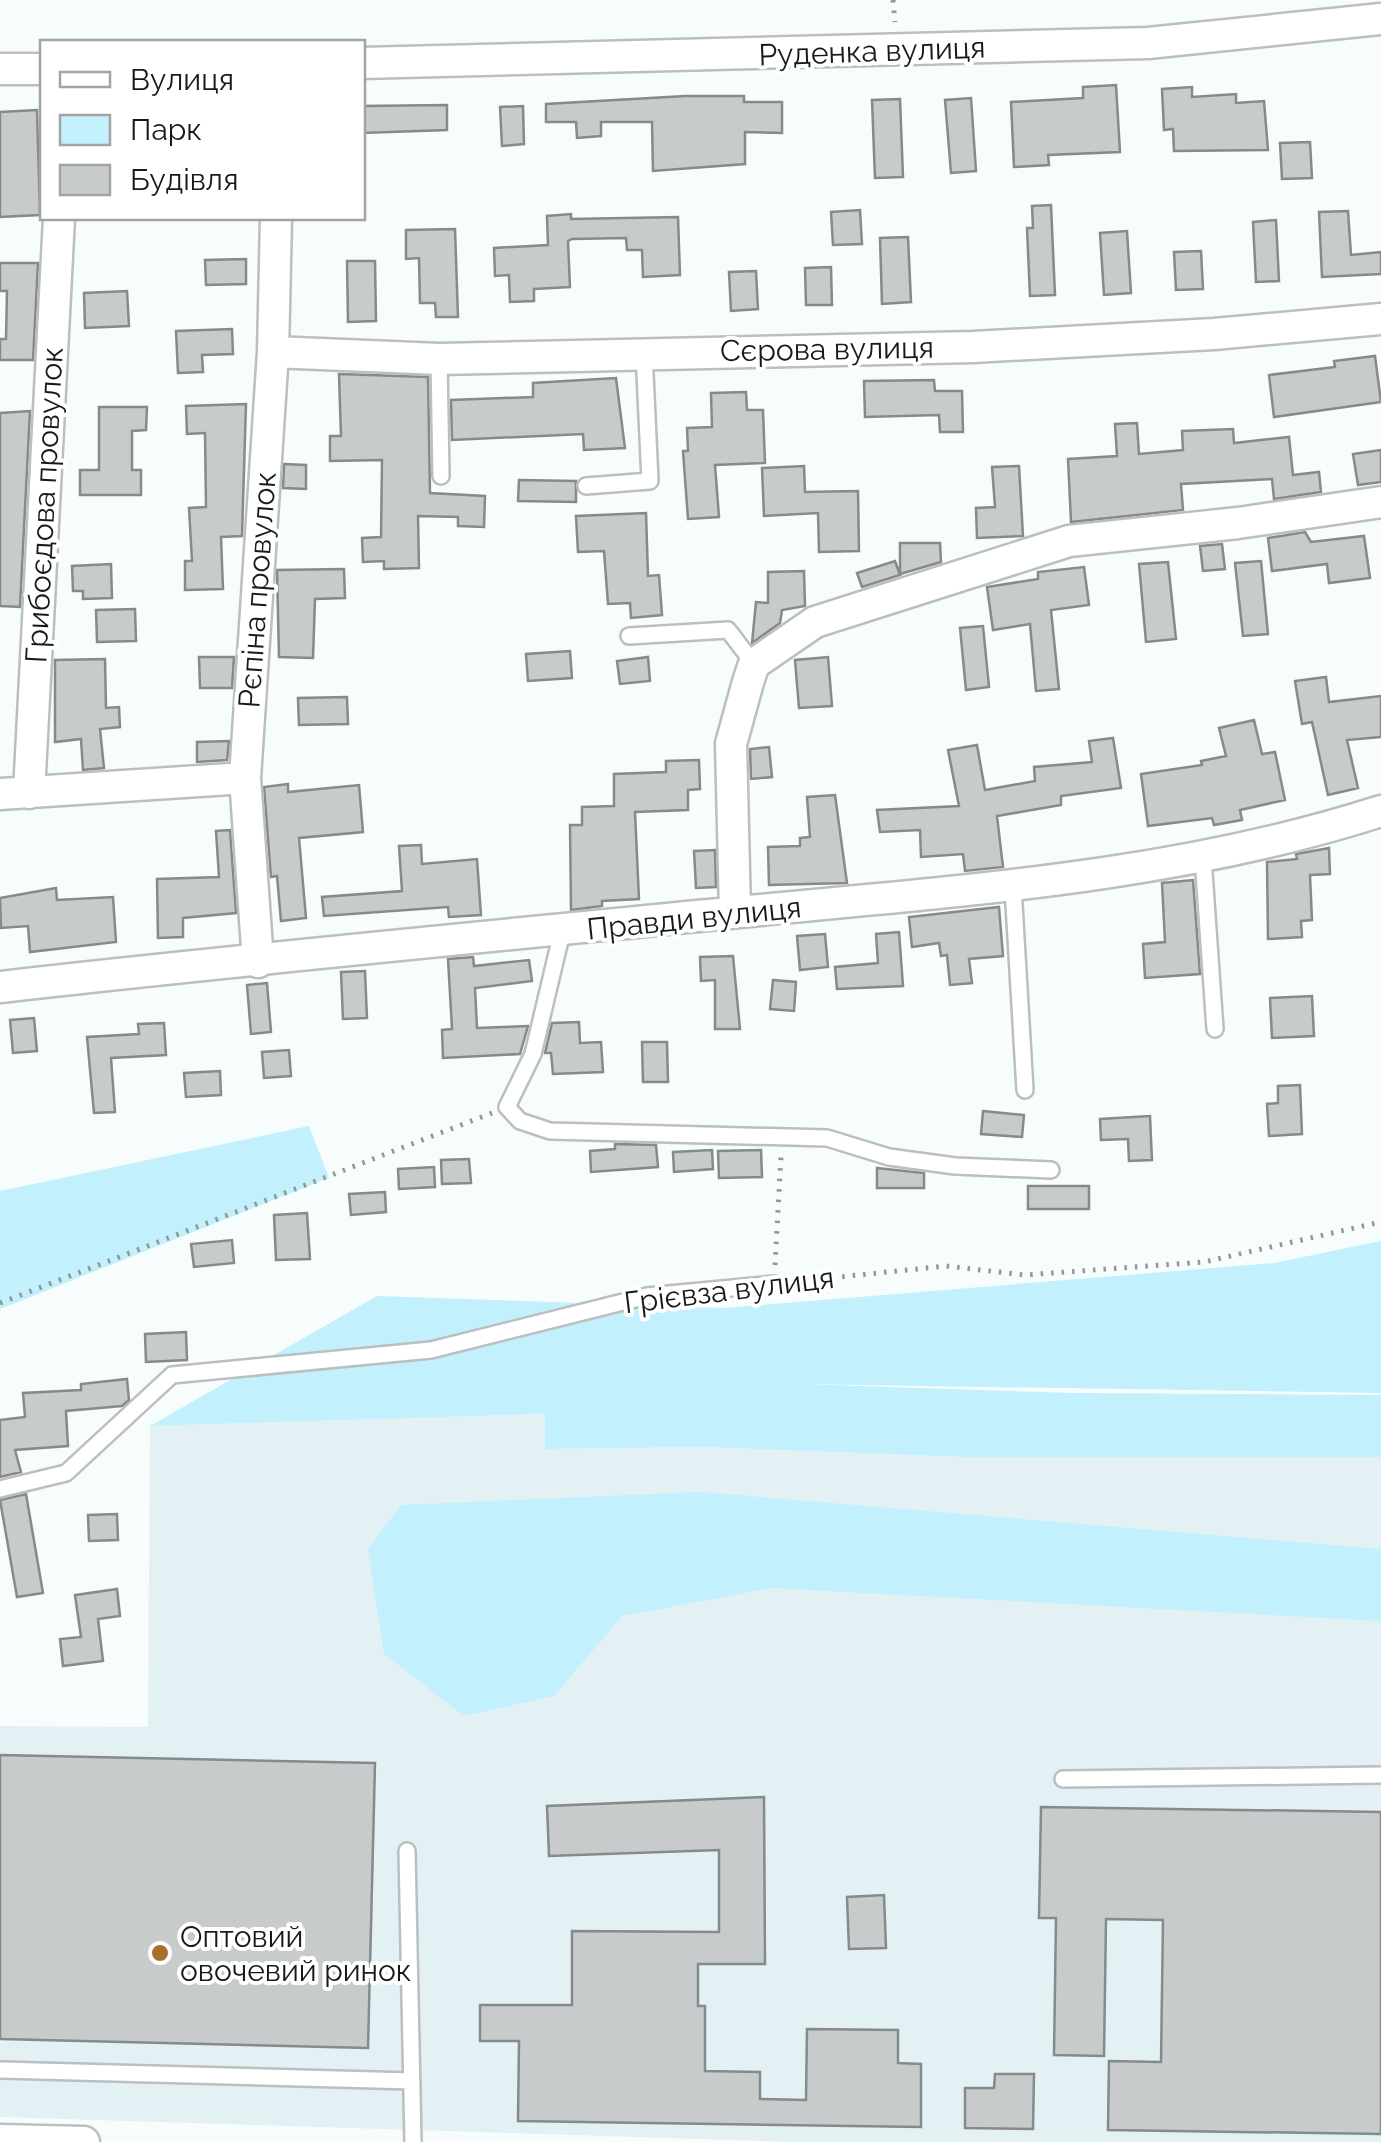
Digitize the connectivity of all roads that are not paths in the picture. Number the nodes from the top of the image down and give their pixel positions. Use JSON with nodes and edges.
{"nodes":[{"id":1,"x":1381,"y":19,"type":"edge"},
{"id":2,"x":365,"y":63,"type":"edge"},
{"id":3,"x":40,"y":68,"type":"edge"},
{"id":4,"x":0,"y":70,"type":"edge"},
{"id":5,"x":59,"y":220,"type":"edge"},
{"id":6,"x":276,"y":220,"type":"edge"},
{"id":7,"x":1381,"y":319,"type":"edge"},
{"id":8,"x":273,"y":352,"type":"junction"},
{"id":9,"x":644,"y":352,"type":"junction"},
{"id":10,"x":438,"y":359,"type":"junction"},
{"id":11,"x":440,"y":476,"type":"dead end"},
{"id":12,"x":586,"y":486,"type":"dead end"},
{"id":13,"x":1381,"y":502,"type":"edge"},
{"id":14,"x":629,"y":636,"type":"dead end"},
{"id":15,"x":754,"y":664,"type":"junction"},
{"id":16,"x":245,"y":778,"type":"junction"},
{"id":17,"x":15,"y":794,"type":"edge"},
{"id":18,"x":1381,"y":811,"type":"edge"},
{"id":19,"x":1203,"y":858,"type":"junction"},
{"id":20,"x":1012,"y":886,"type":"junction"},
{"id":21,"x":735,"y":912,"type":"junction"},
{"id":22,"x":562,"y":932,"type":"junction"},
{"id":23,"x":258,"y":962,"type":"junction"},
{"id":24,"x":0,"y":987,"type":"edge"},
{"id":25,"x":1215,"y":1029,"type":"dead end"},
{"id":26,"x":1025,"y":1090,"type":"dead end"},
{"id":27,"x":1051,"y":1170,"type":"dead end"},
{"id":28,"x":774,"y":1284,"type":"road end"},
{"id":29,"x":0,"y":1489,"type":"edge"},
{"id":30,"x":1381,"y":1775,"type":"edge"},
{"id":31,"x":1064,"y":1779,"type":"dead end"},
{"id":32,"x":407,"y":1851,"type":"dead end"},
{"id":33,"x":0,"y":2070,"type":"edge"},
{"id":34,"x":412,"y":2081,"type":"junction"},
{"id":35,"x":0,"y":2140,"type":"edge"},
{"id":36,"x":84,"y":2142,"type":"edge"},
{"id":37,"x":413,"y":2142,"type":"edge"}],
"edges":[{"from":1,"to":2,"type":"street","name":"Руденка вулиця"},
{"from":3,"to":4,"type":"street"},
{"from":5,"to":17,"type":"street","name":"Грибоєдова провулок"},
{"from":6,"to":8,"type":"street","name":"Рєпіна провулок"},
{"from":7,"to":9,"type":"street","name":"Сєрова вулиця"},
{"from":8,"to":10,"type":"street","name":"Сєрова вулиця"},
{"from":8,"to":16,"type":"street","name":"Рєпіна провулок"},
{"from":9,"to":10,"type":"street","name":"Сєрова вулиця"},
{"from":9,"to":12,"type":"lane"},
{"from":10,"to":11,"type":"lane"},
{"from":13,"to":15,"type":"street"},
{"from":14,"to":15,"type":"lane"},
{"from":15,"to":21,"type":"street"},
{"from":16,"to":17,"type":"street"},
{"from":16,"to":23,"type":"street","name":"Рєпіна провулок"},
{"from":18,"to":19,"type":"street","name":"Правди вулиця"},
{"from":19,"to":20,"type":"street","name":"Правди вулиця"},
{"from":19,"to":25,"type":"lane"},
{"from":20,"to":21,"type":"street","name":"Правди вулиця"},
{"from":20,"to":26,"type":"lane"},
{"from":21,"to":22,"type":"street","name":"Правди вулиця"},
{"from":22,"to":23,"type":"street","name":"Правди вулиця"},
{"from":22,"to":27,"type":"lane"},
{"from":23,"to":24,"type":"street","name":"Правди вулиця"},
{"from":28,"to":29,"type":"lane","name":"Грієвза вулиця"},
{"from":30,"to":31,"type":"lane"},
{"from":32,"to":34,"type":"lane"},
{"from":33,"to":34,"type":"lane"},
{"from":34,"to":37,"type":"lane"},
{"from":35,"to":36,"type":"street"}]}
